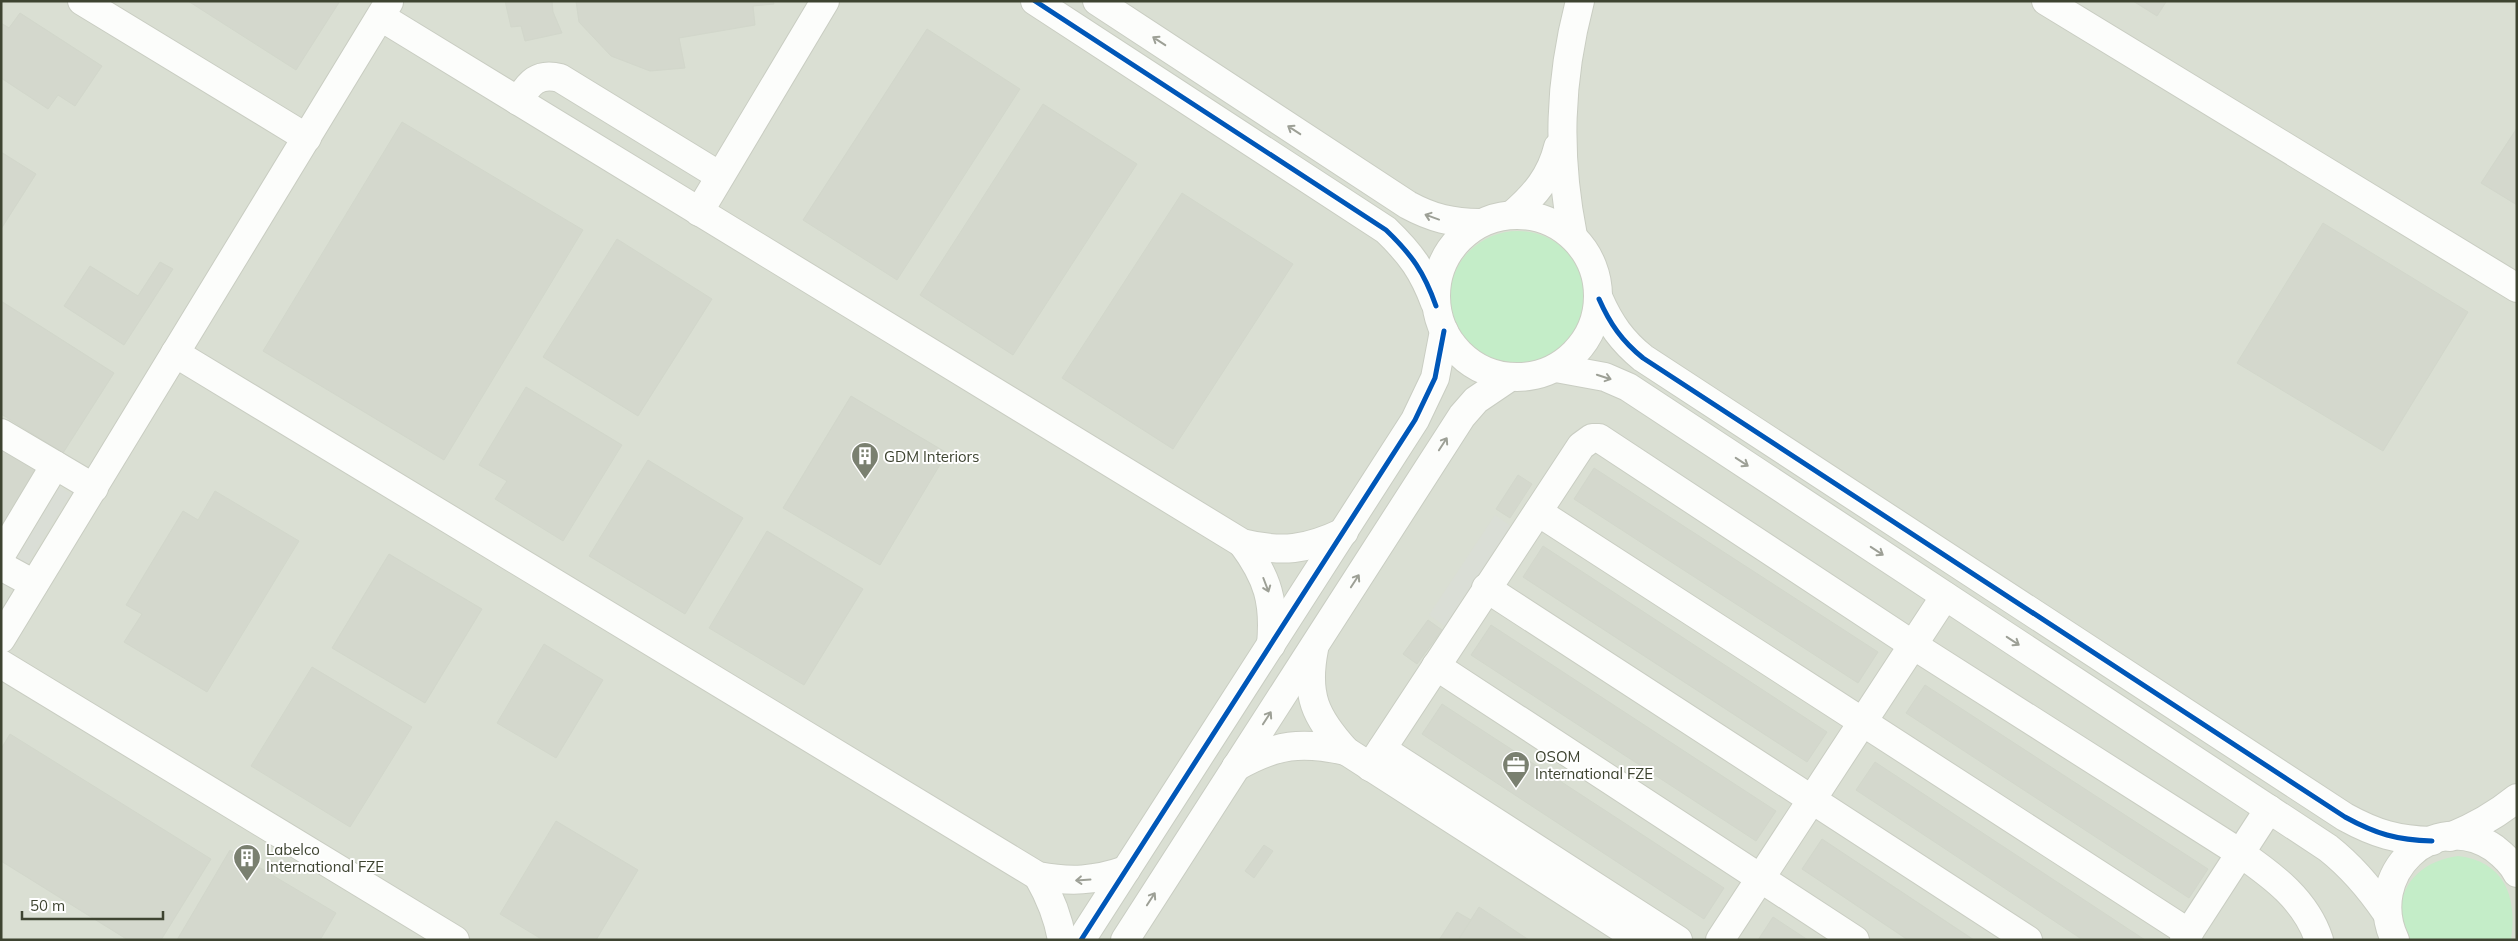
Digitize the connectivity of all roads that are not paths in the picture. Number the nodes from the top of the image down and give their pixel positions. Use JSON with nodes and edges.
{"nodes":[{"id":1,"x":82,"y":1,"type":"edge"},
{"id":2,"x":825,"y":1,"type":"edge"},
{"id":3,"x":1035,"y":1,"type":"edge"},
{"id":4,"x":1098,"y":1,"type":"edge"},
{"id":5,"x":1580,"y":1,"type":"edge"},
{"id":6,"x":2046,"y":1,"type":"edge"},
{"id":7,"x":385,"y":9,"type":"edge"},
{"id":8,"x":518,"y":101,"type":"junction"},
{"id":9,"x":1561,"y":133,"type":"junction"},
{"id":10,"x":307,"y":138,"type":"junction"},
{"id":11,"x":720,"y":176,"type":"junction"},
{"id":12,"x":699,"y":212,"type":"junction"},
{"id":13,"x":1513,"y":214,"type":"junction"},
{"id":14,"x":1480,"y":223,"type":"junction"},
{"id":15,"x":1573,"y":236,"type":"junction"},
{"id":16,"x":2517,"y":288,"type":"edge"},
{"id":17,"x":1600,"y":299,"type":"junction"},
{"id":18,"x":1440,"y":319,"type":"junction"},
{"id":19,"x":175,"y":354,"type":"junction"},
{"id":20,"x":1556,"y":368,"type":"junction"},
{"id":21,"x":1510,"y":377,"type":"junction"},
{"id":22,"x":1,"y":433,"type":"edge"},
{"id":23,"x":55,"y":465,"type":"junction"},
{"id":24,"x":94,"y":488,"type":"junction"},
{"id":25,"x":1538,"y":512,"type":"junction"},
{"id":26,"x":1344,"y":532,"type":"junction"},
{"id":27,"x":1242,"y":543,"type":"junction"},
{"id":28,"x":1,"y":555,"type":"edge"},
{"id":29,"x":1,"y":566,"type":"edge"},
{"id":30,"x":34,"y":584,"type":"junction"},
{"id":31,"x":1486,"y":588,"type":"junction"},
{"id":32,"x":1945,"y":596,"type":"junction"},
{"id":33,"x":1,"y":639,"type":"edge"},
{"id":34,"x":1315,"y":643,"type":"junction"},
{"id":35,"x":1271,"y":645,"type":"junction"},
{"id":36,"x":1913,"y":645,"type":"junction"},
{"id":37,"x":1,"y":664,"type":"edge"},
{"id":38,"x":1436,"y":666,"type":"junction"},
{"id":39,"x":1863,"y":722,"type":"junction"},
{"id":40,"x":1346,"y":751,"type":"junction"},
{"id":41,"x":1376,"y":758,"type":"junction"},
{"id":42,"x":1235,"y":768,"type":"junction"},
{"id":43,"x":2517,"y":798,"type":"edge"},
{"id":44,"x":1812,"y":800,"type":"junction"},
{"id":45,"x":2269,"y":809,"type":"junction"},
{"id":46,"x":2441,"y":839,"type":"junction"},
{"id":47,"x":2240,"y":853,"type":"junction"},
{"id":48,"x":2516,"y":866,"type":"edge"},
{"id":49,"x":1126,"y":870,"type":"junction"},
{"id":50,"x":1038,"y":876,"type":"junction"},
{"id":51,"x":1760,"y":878,"type":"junction"},
{"id":52,"x":2386,"y":912,"type":"junction"},
{"id":53,"x":2186,"y":936,"type":"edge"},
{"id":54,"x":455,"y":940,"type":"edge"},
{"id":55,"x":1062,"y":940,"type":"edge"},
{"id":56,"x":1081,"y":940,"type":"edge"},
{"id":57,"x":1125,"y":940,"type":"edge"},
{"id":58,"x":1640,"y":940,"type":"edge"},
{"id":59,"x":1678,"y":940,"type":"edge"},
{"id":60,"x":1720,"y":940,"type":"edge"},
{"id":61,"x":1855,"y":940,"type":"edge"},
{"id":62,"x":2028,"y":940,"type":"edge"},
{"id":63,"x":2320,"y":940,"type":"edge"},
{"id":64,"x":2394,"y":940,"type":"edge"}],
"edges":[{"from":1,"to":10,"type":"street"},
{"from":2,"to":11,"type":"street"},
{"from":3,"to":18,"type":"street"},
{"from":14,"to":4,"type":"street","one_way":true},
{"from":5,"to":9,"type":"street"},
{"from":6,"to":16,"type":"street"},
{"from":7,"to":8,"type":"street"},
{"from":7,"to":10,"type":"street"},
{"from":8,"to":11,"type":"street"},
{"from":8,"to":12,"type":"street"},
{"from":9,"to":13,"type":"street"},
{"from":9,"to":15,"type":"street"},
{"from":10,"to":19,"type":"street"},
{"from":11,"to":12,"type":"street"},
{"from":12,"to":27,"type":"street"},
{"from":13,"to":14,"type":"street"},
{"from":13,"to":15,"type":"street"},
{"from":14,"to":18,"type":"street"},
{"from":15,"to":17,"type":"street"},
{"from":17,"to":20,"type":"street"},
{"from":17,"to":46,"type":"street"},
{"from":18,"to":21,"type":"street"},
{"from":18,"to":26,"type":"street"},
{"from":19,"to":24,"type":"street"},
{"from":19,"to":50,"type":"street"},
{"from":20,"to":21,"type":"street"},
{"from":20,"to":32,"type":"street","one_way":true},
{"from":34,"to":21,"type":"street","one_way":true},
{"from":22,"to":23,"type":"street"},
{"from":23,"to":24,"type":"street"},
{"from":23,"to":28,"type":"street"},
{"from":24,"to":30,"type":"street"},
{"from":25,"to":31,"type":"street"},
{"from":25,"to":36,"type":"street"},
{"from":25,"to":39,"type":"street"},
{"from":26,"to":27,"type":"street"},
{"from":26,"to":35,"type":"street"},
{"from":27,"to":35,"type":"street","one_way":true},
{"from":29,"to":30,"type":"street"},
{"from":30,"to":33,"type":"street"},
{"from":31,"to":38,"type":"street"},
{"from":31,"to":44,"type":"street"},
{"from":32,"to":36,"type":"street"},
{"from":32,"to":45,"type":"street","one_way":true},
{"from":34,"to":40,"type":"street"},
{"from":42,"to":34,"type":"street","one_way":true},
{"from":35,"to":49,"type":"street"},
{"from":36,"to":39,"type":"street"},
{"from":36,"to":47,"type":"street"},
{"from":37,"to":54,"type":"street"},
{"from":38,"to":41,"type":"street"},
{"from":38,"to":51,"type":"street"},
{"from":39,"to":44,"type":"street"},
{"from":39,"to":53,"type":"street"},
{"from":40,"to":41,"type":"street"},
{"from":40,"to":42,"type":"street"},
{"from":41,"to":58,"type":"street"},
{"from":41,"to":59,"type":"street"},
{"from":57,"to":42,"type":"street","one_way":true},
{"from":43,"to":46,"type":"street"},
{"from":44,"to":51,"type":"street"},
{"from":44,"to":62,"type":"street"},
{"from":45,"to":47,"type":"street"},
{"from":45,"to":52,"type":"street"},
{"from":46,"to":48,"type":"street"},
{"from":46,"to":52,"type":"street"},
{"from":47,"to":53,"type":"street"},
{"from":47,"to":63,"type":"street"},
{"from":49,"to":50,"type":"street","one_way":true},
{"from":49,"to":56,"type":"street"},
{"from":50,"to":55,"type":"street"},
{"from":51,"to":60,"type":"street"},
{"from":51,"to":61,"type":"street"},
{"from":52,"to":64,"type":"street"}]}
